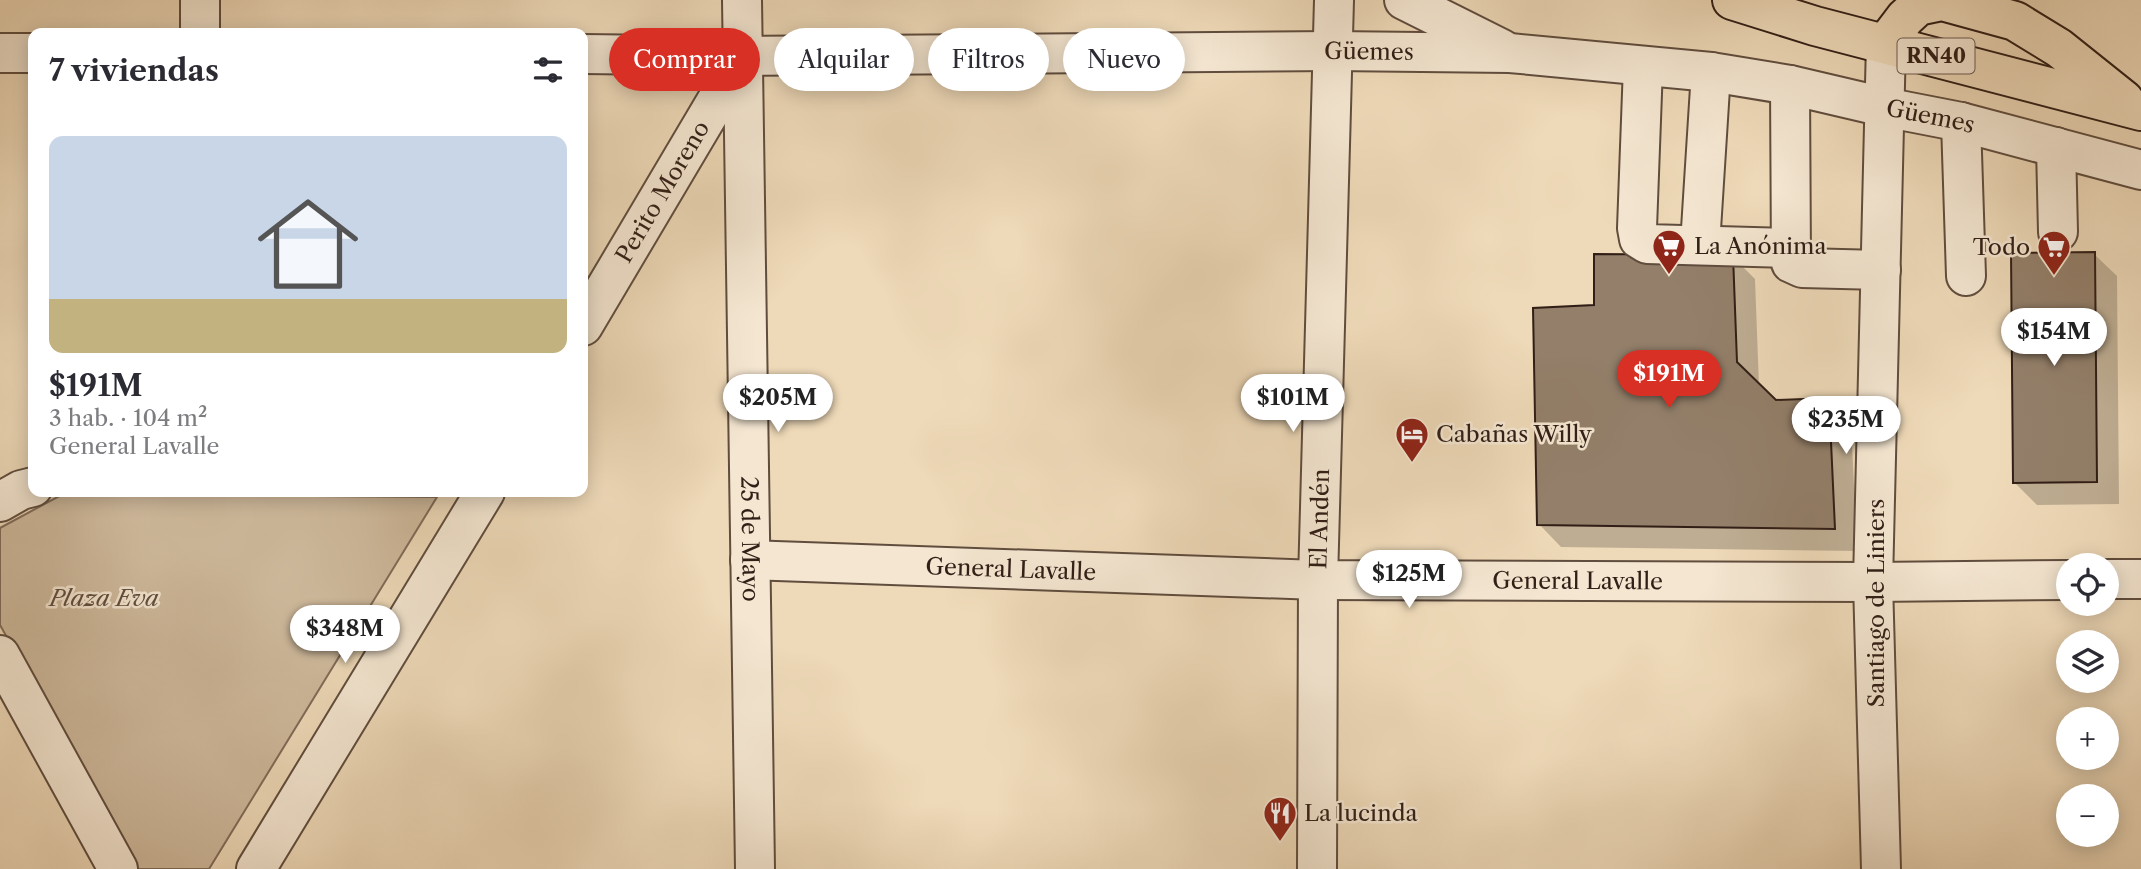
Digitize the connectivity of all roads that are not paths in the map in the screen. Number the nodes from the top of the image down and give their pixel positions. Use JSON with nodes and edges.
{"nodes":[{"id":1,"x":200,"y":0,"type":"edge"},
{"id":2,"x":742,"y":0,"type":"edge"},
{"id":3,"x":1334,"y":0,"type":"edge"},
{"id":4,"x":1404,"y":0,"type":"edge"},
{"id":5,"x":1732,"y":0,"type":"edge"},
{"id":6,"x":200,"y":28,"type":"edge"},
{"id":7,"x":742,"y":28,"type":"edge"},
{"id":8,"x":1886,"y":43,"type":"junction"},
{"id":9,"x":1334,"y":51,"type":"junction"},
{"id":10,"x":0,"y":53,"type":"edge"},
{"id":11,"x":28,"y":53,"type":"edge"},
{"id":12,"x":1510,"y":53,"type":"junction"},
{"id":13,"x":588,"y":54,"type":"edge"},
{"id":14,"x":609,"y":54,"type":"edge"},
{"id":15,"x":760,"y":56,"type":"edge"},
{"id":16,"x":1643,"y":66,"type":"junction"},
{"id":17,"x":1711,"y":72,"type":"junction"},
{"id":18,"x":1790,"y":85,"type":"junction"},
{"id":19,"x":722,"y":91,"type":"edge"},
{"id":20,"x":743,"y":91,"type":"edge"},
{"id":21,"x":1884,"y":107,"type":"junction"},
{"id":22,"x":2139,"y":111,"type":"edge"},
{"id":23,"x":1961,"y":122,"type":"junction"},
{"id":24,"x":2056,"y":148,"type":"junction"},
{"id":25,"x":2141,"y":170,"type":"edge"},
{"id":26,"x":2058,"y":232,"type":"dead end"},
{"id":27,"x":1700,"y":245,"type":"junction"},
{"id":28,"x":1789,"y":248,"type":"junction"},
{"id":29,"x":1881,"y":270,"type":"junction"},
{"id":30,"x":1966,"y":275,"type":"dead end"},
{"id":31,"x":588,"y":318,"type":"edge"},
{"id":32,"x":28,"y":488,"type":"edge"},
{"id":33,"x":482,"y":497,"type":"edge"},
{"id":34,"x":0,"y":502,"type":"edge"},
{"id":35,"x":750,"y":560,"type":"junction"},
{"id":36,"x":2119,"y":579,"type":"edge"},
{"id":37,"x":2141,"y":579,"type":"edge"},
{"id":38,"x":1318,"y":580,"type":"junction"},
{"id":39,"x":2056,"y":580,"type":"edge"},
{"id":40,"x":1873,"y":582,"type":"junction"},
{"id":41,"x":0,"y":656,"type":"edge"},
{"id":42,"x":118,"y":869,"type":"edge"},
{"id":43,"x":256,"y":869,"type":"edge"},
{"id":44,"x":755,"y":869,"type":"edge"},
{"id":45,"x":1317,"y":869,"type":"edge"},
{"id":46,"x":1881,"y":869,"type":"edge"}],
"edges":[{"from":1,"to":6,"type":"street"},
{"from":2,"to":7,"type":"street","name":"25 de Mayo"},
{"from":3,"to":9,"type":"street","name":"El Andén"},
{"from":4,"to":12,"type":"street"},
{"from":5,"to":8,"type":"highway","number":"RN40"},
{"from":8,"to":21,"type":"street","name":"Santiago de Liniers"},
{"from":8,"to":22,"type":"highway","number":"RN40"},
{"from":8,"to":22,"type":"highway"},
{"from":9,"to":12,"type":"street","name":"Güemes"},
{"from":9,"to":15,"type":"street","name":"Güemes"},
{"from":9,"to":38,"type":"street","name":"El Andén"},
{"from":10,"to":11,"type":"street"},
{"from":12,"to":16,"type":"street","name":"Güemes"},
{"from":13,"to":14,"type":"street","name":"Güemes"},
{"from":16,"to":17,"type":"street","name":"Güemes"},
{"from":16,"to":27,"type":"street"},
{"from":17,"to":18,"type":"street","name":"Güemes"},
{"from":17,"to":27,"type":"street"},
{"from":18,"to":21,"type":"street","name":"Güemes"},
{"from":18,"to":28,"type":"street"},
{"from":19,"to":31,"type":"street","name":"Perito Moreno"},
{"from":20,"to":35,"type":"street","name":"25 de Mayo"},
{"from":21,"to":23,"type":"street","name":"Güemes"},
{"from":21,"to":29,"type":"street","name":"Santiago de Liniers"},
{"from":23,"to":24,"type":"street","name":"Güemes"},
{"from":23,"to":30,"type":"street"},
{"from":24,"to":25,"type":"street","name":"Güemes"},
{"from":24,"to":26,"type":"street"},
{"from":27,"to":28,"type":"street"},
{"from":28,"to":29,"type":"street"},
{"from":29,"to":40,"type":"street","name":"Santiago de Liniers"},
{"from":32,"to":34,"type":"street"},
{"from":33,"to":43,"type":"street"},
{"from":35,"to":38,"type":"street","name":"General Lavalle"},
{"from":35,"to":44,"type":"street","name":"25 de Mayo"},
{"from":36,"to":37,"type":"street"},
{"from":38,"to":40,"type":"street","name":"General Lavalle"},
{"from":38,"to":45,"type":"street","name":"El Andén"},
{"from":39,"to":40,"type":"street","name":"General Lavalle"},
{"from":40,"to":46,"type":"street","name":"Santiago de Liniers"},
{"from":41,"to":42,"type":"street"}]}
